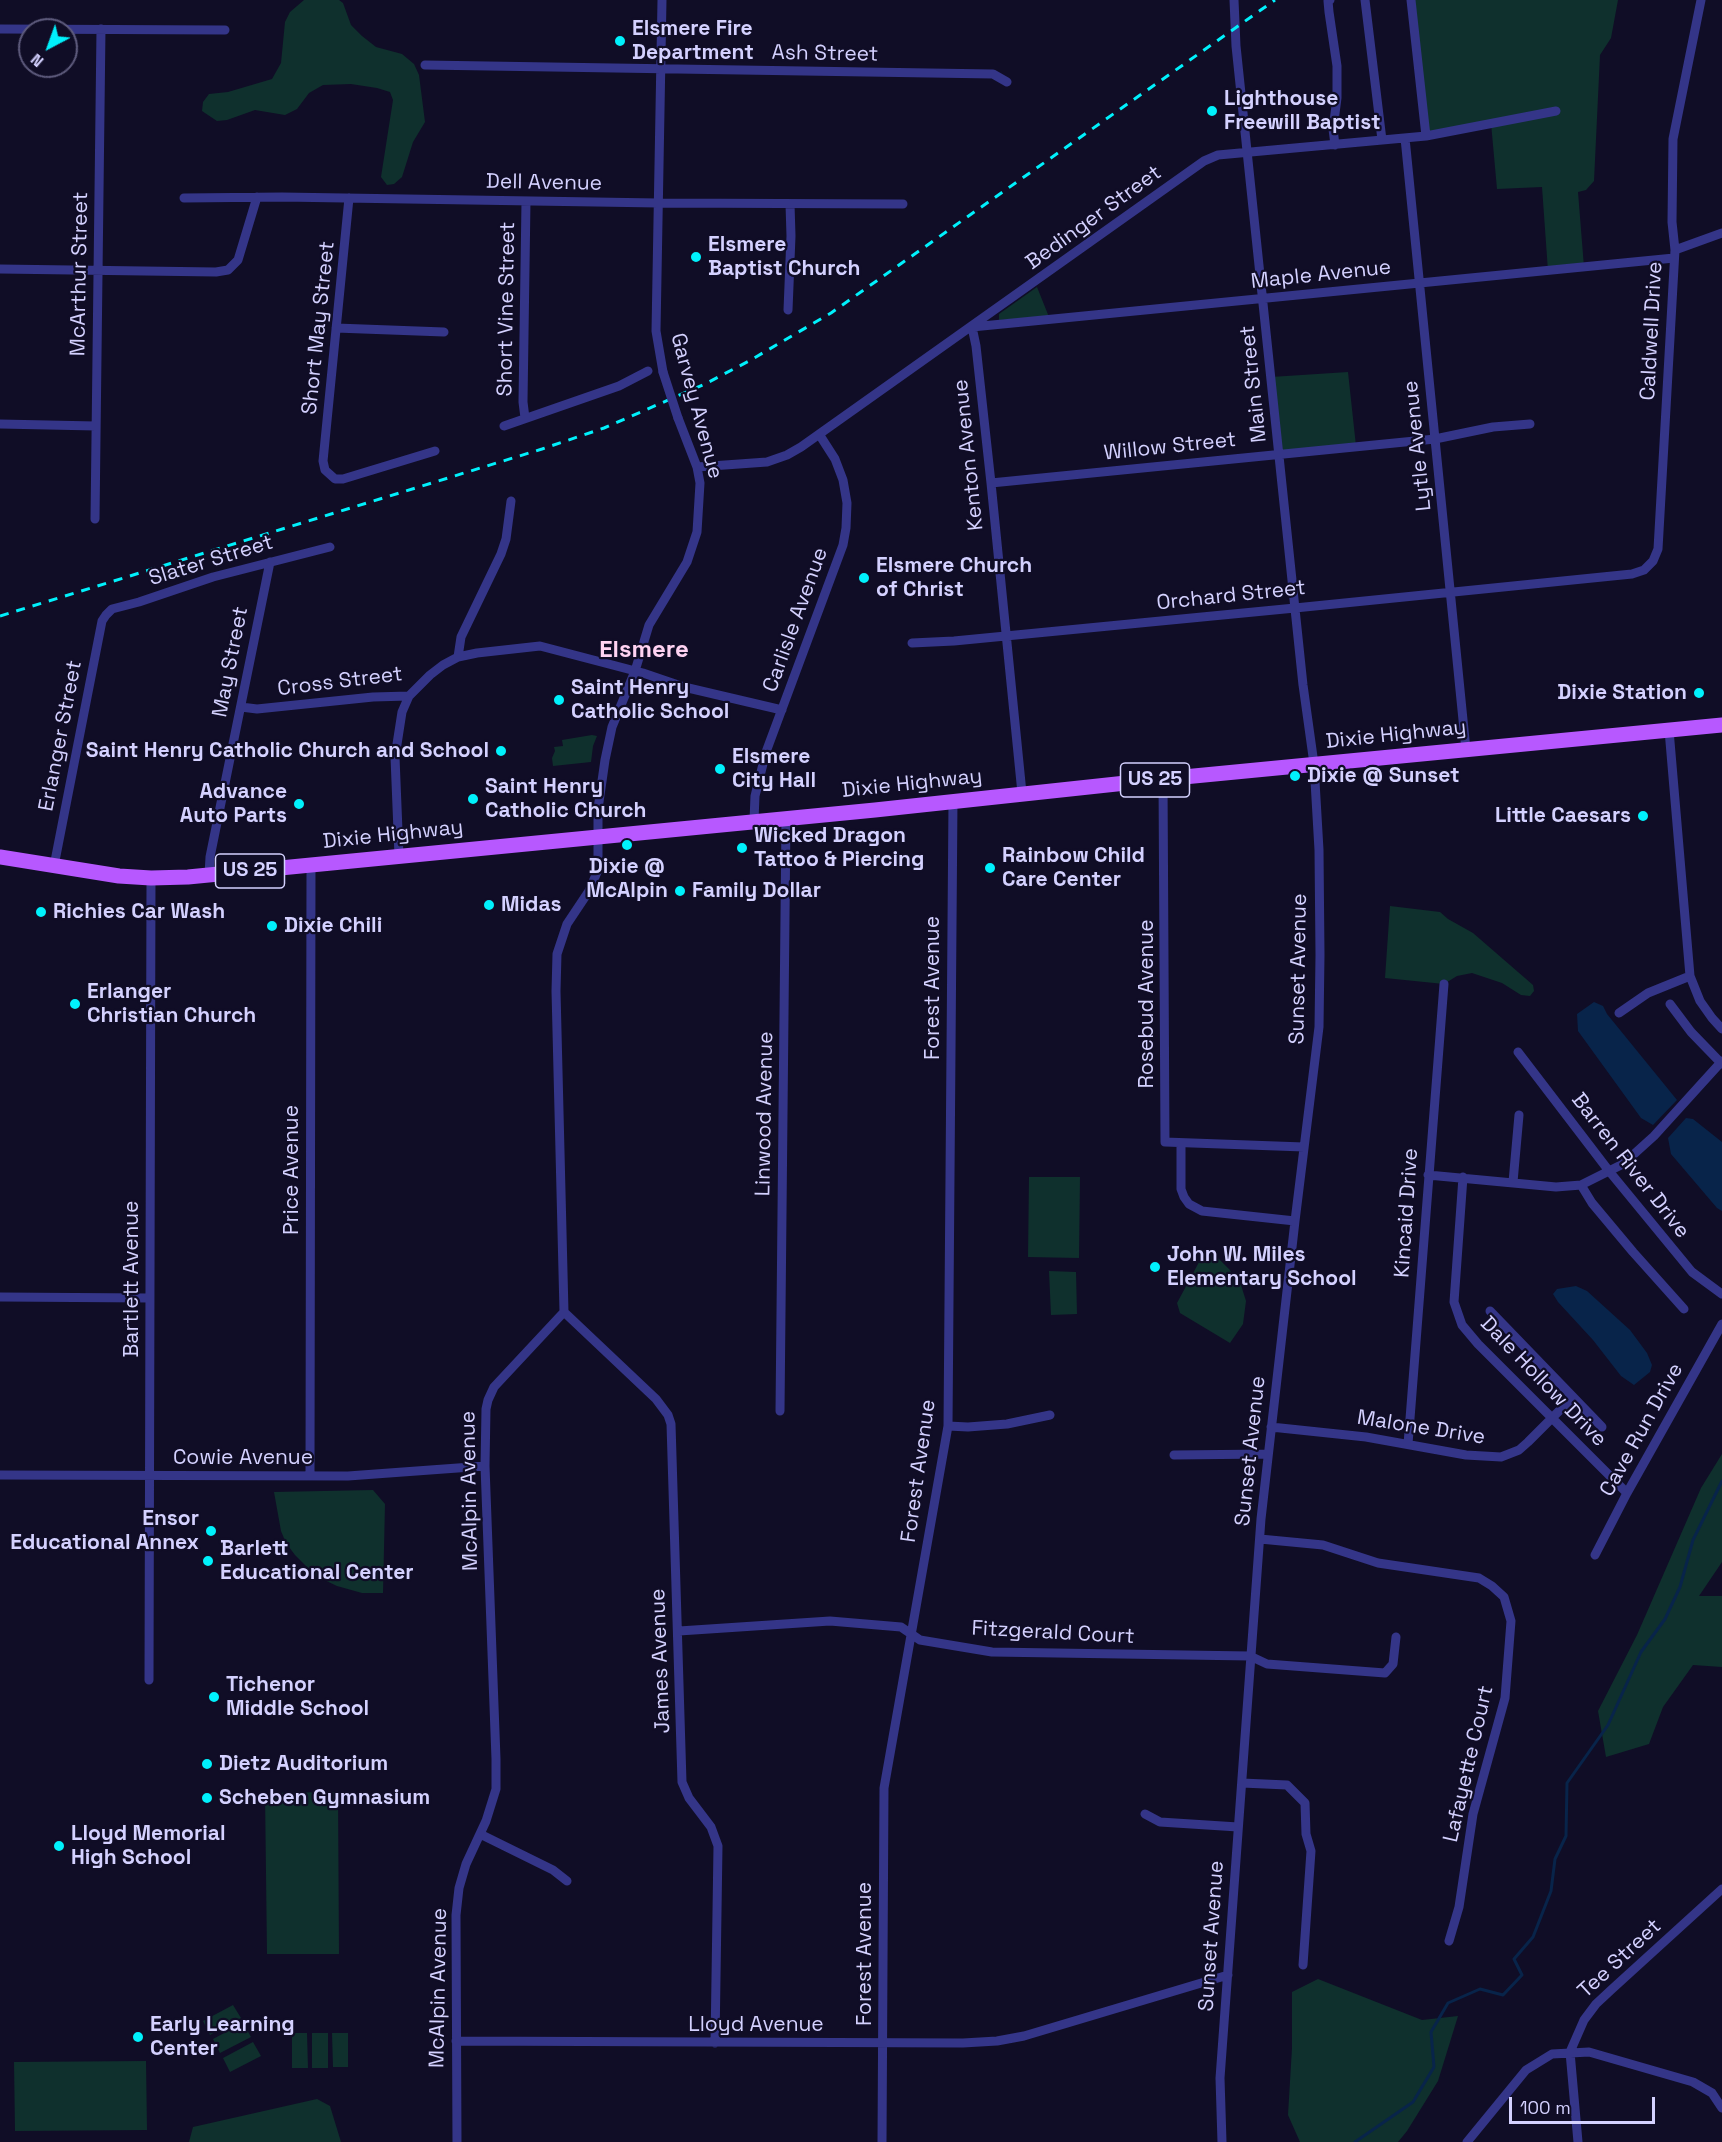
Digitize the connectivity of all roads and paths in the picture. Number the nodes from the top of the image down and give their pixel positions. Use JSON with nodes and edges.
{"nodes":[{"id":1,"x":662,"y":0,"type":"edge"},
{"id":2,"x":1234,"y":0,"type":"edge"},
{"id":3,"x":1330,"y":0,"type":"edge"},
{"id":4,"x":1365,"y":0,"type":"edge"},
{"id":5,"x":1411,"y":0,"type":"edge"},
{"id":6,"x":1701,"y":0,"type":"edge"},
{"id":7,"x":0,"y":29,"type":"edge"},
{"id":8,"x":101,"y":29,"type":"junction"},
{"id":9,"x":225,"y":30,"type":"dead end"},
{"id":10,"x":425,"y":65,"type":"dead end"},
{"id":11,"x":661,"y":69,"type":"junction"},
{"id":12,"x":1007,"y":82,"type":"dead end"},
{"id":13,"x":1556,"y":111,"type":"dead end"},
{"id":14,"x":1426,"y":136,"type":"junction"},
{"id":15,"x":1405,"y":138,"type":"junction"},
{"id":16,"x":1382,"y":140,"type":"junction"},
{"id":17,"x":1335,"y":145,"type":"junction"},
{"id":18,"x":1249,"y":153,"type":"junction"},
{"id":19,"x":257,"y":197,"type":"junction"},
{"id":20,"x":183,"y":198,"type":"dead end"},
{"id":21,"x":349,"y":198,"type":"junction"},
{"id":22,"x":526,"y":201,"type":"junction"},
{"id":23,"x":658,"y":203,"type":"junction"},
{"id":24,"x":790,"y":204,"type":"junction"},
{"id":25,"x":903,"y":204,"type":"dead end"},
{"id":26,"x":1722,"y":233,"type":"edge"},
{"id":27,"x":1674,"y":254,"type":"junction"},
{"id":28,"x":0,"y":269,"type":"edge"},
{"id":29,"x":98,"y":270,"type":"junction"},
{"id":30,"x":1420,"y":283,"type":"junction"},
{"id":31,"x":1264,"y":299,"type":"junction"},
{"id":32,"x":788,"y":310,"type":"dead end"},
{"id":33,"x":972,"y":327,"type":"junction"},
{"id":34,"x":336,"y":328,"type":"junction"},
{"id":35,"x":444,"y":332,"type":"dead end"},
{"id":36,"x":648,"y":371,"type":"dead end"},
{"id":37,"x":525,"y":418,"type":"junction"},
{"id":38,"x":0,"y":424,"type":"edge"},
{"id":39,"x":1530,"y":424,"type":"dead end"},
{"id":40,"x":96,"y":426,"type":"junction"},
{"id":41,"x":504,"y":426,"type":"dead end"},
{"id":42,"x":819,"y":434,"type":"junction"},
{"id":43,"x":1436,"y":439,"type":"junction"},
{"id":44,"x":435,"y":451,"type":"dead end"},
{"id":45,"x":1279,"y":454,"type":"junction"},
{"id":46,"x":698,"y":467,"type":"junction"},
{"id":47,"x":991,"y":483,"type":"junction"},
{"id":48,"x":511,"y":501,"type":"dead end"},
{"id":49,"x":95,"y":519,"type":"dead end"},
{"id":50,"x":330,"y":547,"type":"dead end"},
{"id":51,"x":270,"y":562,"type":"junction"},
{"id":52,"x":1553,"y":582,"type":"joint"},
{"id":53,"x":1450,"y":591,"type":"junction"},
{"id":54,"x":1295,"y":608,"type":"junction"},
{"id":55,"x":106,"y":615,"type":"joint"},
{"id":56,"x":1006,"y":636,"type":"junction"},
{"id":57,"x":912,"y":643,"type":"dead end"},
{"id":58,"x":458,"y":657,"type":"junction"},
{"id":59,"x":635,"y":671,"type":"junction"},
{"id":60,"x":409,"y":696,"type":"junction"},
{"id":61,"x":241,"y":707,"type":"junction"},
{"id":62,"x":782,"y":710,"type":"junction"},
{"id":63,"x":1722,"y":725,"type":"edge"},
{"id":64,"x":1670,"y":730,"type":"junction"},
{"id":65,"x":1466,"y":750,"type":"junction"},
{"id":66,"x":1314,"y":764,"type":"junction"},
{"id":67,"x":1163,"y":779,"type":"junction"},
{"id":68,"x":1022,"y":793,"type":"junction"},
{"id":69,"x":953,"y":800,"type":"junction"},
{"id":70,"x":786,"y":817,"type":"junction"},
{"id":71,"x":754,"y":820,"type":"junction"},
{"id":72,"x":598,"y":836,"type":"junction"},
{"id":73,"x":399,"y":856,"type":"junction"},
{"id":74,"x":0,"y":857,"type":"edge"},
{"id":75,"x":311,"y":864,"type":"junction"},
{"id":76,"x":54,"y":866,"type":"junction"},
{"id":77,"x":209,"y":875,"type":"junction"},
{"id":78,"x":151,"y":878,"type":"junction"},
{"id":79,"x":1690,"y":976,"type":"junction"},
{"id":80,"x":1444,"y":984,"type":"dead end"},
{"id":81,"x":1670,"y":1004,"type":"dead end"},
{"id":82,"x":1619,"y":1013,"type":"dead end"},
{"id":83,"x":1722,"y":1029,"type":"edge"},
{"id":84,"x":1518,"y":1052,"type":"dead end"},
{"id":85,"x":1721,"y":1062,"type":"edge"},
{"id":86,"x":1519,"y":1115,"type":"dead end"},
{"id":87,"x":1181,"y":1143,"type":"junction"},
{"id":88,"x":1304,"y":1147,"type":"junction"},
{"id":89,"x":1609,"y":1171,"type":"junction"},
{"id":90,"x":1428,"y":1175,"type":"junction"},
{"id":91,"x":1463,"y":1177,"type":"junction"},
{"id":92,"x":1513,"y":1182,"type":"junction"},
{"id":93,"x":1581,"y":1185,"type":"junction"},
{"id":94,"x":1295,"y":1221,"type":"junction"},
{"id":95,"x":1722,"y":1294,"type":"edge"},
{"id":96,"x":0,"y":1297,"type":"edge"},
{"id":97,"x":149,"y":1298,"type":"junction"},
{"id":98,"x":1684,"y":1309,"type":"dead end"},
{"id":99,"x":1490,"y":1311,"type":"dead end"},
{"id":100,"x":564,"y":1312,"type":"junction"},
{"id":101,"x":1722,"y":1324,"type":"edge"},
{"id":102,"x":1572,"y":1398,"type":"junction"},
{"id":103,"x":780,"y":1410,"type":"dead end"},
{"id":104,"x":1050,"y":1415,"type":"dead end"},
{"id":105,"x":1552,"y":1419,"type":"junction"},
{"id":106,"x":948,"y":1426,"type":"junction"},
{"id":107,"x":1271,"y":1427,"type":"junction"},
{"id":108,"x":1602,"y":1427,"type":"dead end"},
{"id":109,"x":1408,"y":1444,"type":"junction"},
{"id":110,"x":1268,"y":1454,"type":"junction"},
{"id":111,"x":1174,"y":1455,"type":"dead end"},
{"id":112,"x":485,"y":1466,"type":"junction"},
{"id":113,"x":0,"y":1475,"type":"edge"},
{"id":114,"x":149,"y":1476,"type":"junction"},
{"id":115,"x":310,"y":1476,"type":"junction"},
{"id":116,"x":1627,"y":1493,"type":"junction"},
{"id":117,"x":1260,"y":1539,"type":"junction"},
{"id":118,"x":1595,"y":1555,"type":"dead end"},
{"id":119,"x":679,"y":1631,"type":"junction"},
{"id":120,"x":912,"y":1635,"type":"junction"},
{"id":121,"x":1396,"y":1637,"type":"dead end"},
{"id":122,"x":1250,"y":1656,"type":"junction"},
{"id":123,"x":149,"y":1680,"type":"dead end"},
{"id":124,"x":1242,"y":1783,"type":"junction"},
{"id":125,"x":1145,"y":1814,"type":"dead end"},
{"id":126,"x":1239,"y":1827,"type":"junction"},
{"id":127,"x":480,"y":1834,"type":"junction"},
{"id":128,"x":567,"y":1881,"type":"dead end"},
{"id":129,"x":1722,"y":1889,"type":"edge"},
{"id":130,"x":1449,"y":1941,"type":"dead end"},
{"id":131,"x":1303,"y":1965,"type":"dead end"},
{"id":132,"x":1228,"y":1975,"type":"junction"},
{"id":133,"x":456,"y":2041,"type":"junction"},
{"id":134,"x":883,"y":2042,"type":"junction"},
{"id":135,"x":715,"y":2043,"type":"junction"},
{"id":136,"x":1570,"y":2052,"type":"junction"},
{"id":137,"x":1722,"y":2108,"type":"edge"},
{"id":138,"x":457,"y":2142,"type":"edge"},
{"id":139,"x":882,"y":2142,"type":"edge"},
{"id":140,"x":1222,"y":2142,"type":"edge"},
{"id":141,"x":1467,"y":2142,"type":"edge"},
{"id":142,"x":1578,"y":2142,"type":"edge"}],
"edges":[{"from":1,"to":11,"type":"street","name":"Garvey Avenue"},
{"from":2,"to":18,"type":"street","name":"Main Street"},
{"from":3,"to":17,"type":"street"},
{"from":4,"to":16,"type":"street"},
{"from":5,"to":14,"type":"street"},
{"from":6,"to":27,"type":"street","name":"Caldwell Drive"},
{"from":7,"to":8,"type":"street"},
{"from":8,"to":9,"type":"street"},
{"from":8,"to":29,"type":"street","name":"McArthur Street"},
{"from":10,"to":11,"type":"street","name":"Ash Street"},
{"from":11,"to":12,"type":"street","name":"Ash Street"},
{"from":11,"to":23,"type":"street","name":"Garvey Avenue"},
{"from":13,"to":14,"type":"street","name":"Bedinger Street"},
{"from":14,"to":15,"type":"street","name":"Bedinger Street"},
{"from":15,"to":16,"type":"street","name":"Bedinger Street"},
{"from":15,"to":30,"type":"street","name":"Lytle Avenue"},
{"from":16,"to":17,"type":"street","name":"Bedinger Street"},
{"from":17,"to":18,"type":"street","name":"Bedinger Street"},
{"from":18,"to":31,"type":"street","name":"Main Street"},
{"from":18,"to":33,"type":"street","name":"Bedinger Street"},
{"from":19,"to":20,"type":"street","name":"Dell Avenue"},
{"from":19,"to":21,"type":"street","name":"Dell Avenue"},
{"from":19,"to":29,"type":"street"},
{"from":21,"to":22,"type":"street","name":"Dell Avenue"},
{"from":21,"to":34,"type":"street","name":"Short May Street"},
{"from":22,"to":23,"type":"street","name":"Dell Avenue"},
{"from":22,"to":37,"type":"street","name":"Short Vine Street"},
{"from":23,"to":24,"type":"street","name":"Dell Avenue"},
{"from":23,"to":46,"type":"street","name":"Garvey Avenue","bridge":true},
{"from":24,"to":25,"type":"street","name":"Dell Avenue"},
{"from":24,"to":32,"type":"street"},
{"from":26,"to":27,"type":"street","name":"Maple Avenue"},
{"from":27,"to":30,"type":"street","name":"Maple Avenue"},
{"from":27,"to":52,"type":"street","name":"Caldwell Drive"},
{"from":28,"to":29,"type":"street"},
{"from":29,"to":40,"type":"street","name":"McArthur Street"},
{"from":30,"to":31,"type":"street","name":"Maple Avenue"},
{"from":30,"to":43,"type":"street","name":"Lytle Avenue"},
{"from":31,"to":33,"type":"street","name":"Maple Avenue"},
{"from":31,"to":45,"type":"street","name":"Main Street"},
{"from":33,"to":42,"type":"street","name":"Bedinger Street"},
{"from":33,"to":47,"type":"street","name":"Kenton Avenue"},
{"from":34,"to":35,"type":"street"},
{"from":34,"to":44,"type":"street","name":"Short May Street"},
{"from":36,"to":37,"type":"street"},
{"from":37,"to":41,"type":"street"},
{"from":38,"to":40,"type":"street"},
{"from":39,"to":43,"type":"street","name":"Willow Street"},
{"from":40,"to":49,"type":"street","name":"McArthur Street"},
{"from":42,"to":46,"type":"street","name":"Bedinger Street"},
{"from":42,"to":62,"type":"street","name":"Carlisle Avenue"},
{"from":43,"to":45,"type":"street","name":"Willow Street"},
{"from":43,"to":53,"type":"street","name":"Lytle Avenue"},
{"from":45,"to":47,"type":"street","name":"Willow Street"},
{"from":45,"to":54,"type":"street","name":"Main Street"},
{"from":46,"to":59,"type":"street","name":"Garvey Avenue"},
{"from":47,"to":56,"type":"street","name":"Kenton Avenue"},
{"from":48,"to":58,"type":"street"},
{"from":50,"to":51,"type":"street","name":"Slater Street"},
{"from":51,"to":55,"type":"street","name":"Slater Street"},
{"from":51,"to":61,"type":"street","name":"May Street"},
{"from":52,"to":53,"type":"street","name":"Orchard Street"},
{"from":53,"to":54,"type":"street","name":"Orchard Street"},
{"from":53,"to":65,"type":"street","name":"Lytle Avenue"},
{"from":54,"to":56,"type":"street","name":"Orchard Street"},
{"from":54,"to":66,"type":"street","name":"Main Street"},
{"from":55,"to":76,"type":"street","name":"Erlanger Street"},
{"from":56,"to":57,"type":"street","name":"Orchard Street"},
{"from":56,"to":68,"type":"street","name":"Kenton Avenue"},
{"from":58,"to":59,"type":"street","name":"Cross Street"},
{"from":58,"to":60,"type":"street","name":"Cross Street"},
{"from":59,"to":62,"type":"street","name":"Cross Street"},
{"from":59,"to":72,"type":"street","name":"Garvey Avenue"},
{"from":60,"to":61,"type":"street","name":"Cross Street"},
{"from":60,"to":73,"type":"street"},
{"from":61,"to":77,"type":"street","name":"May Street"},
{"from":62,"to":71,"type":"street","name":"Carlisle Avenue"},
{"from":63,"to":64,"type":"main road","name":"Dixie Highway","number":"US 25"},
{"from":64,"to":65,"type":"main road","name":"Dixie Highway","number":"US 25"},
{"from":64,"to":79,"type":"street"},
{"from":65,"to":66,"type":"main road","name":"Dixie Highway","number":"US 25"},
{"from":66,"to":67,"type":"main road","name":"Dixie Highway","number":"US 25"},
{"from":66,"to":88,"type":"street","name":"Sunset Avenue"},
{"from":67,"to":68,"type":"main road","name":"Dixie Highway","number":"US 25"},
{"from":67,"to":87,"type":"street","name":"Rosebud Avenue"},
{"from":68,"to":69,"type":"main road","name":"Dixie Highway","number":"US 25"},
{"from":69,"to":70,"type":"main road","name":"Dixie Highway","number":"US 25"},
{"from":69,"to":106,"type":"street","name":"Forest Avenue"},
{"from":70,"to":71,"type":"main road","name":"Dixie Highway","number":"US 25"},
{"from":70,"to":103,"type":"street","name":"Linwood Avenue"},
{"from":71,"to":72,"type":"main road","name":"Dixie Highway","number":"US 25"},
{"from":72,"to":73,"type":"main road","name":"Dixie Highway","number":"US 25"},
{"from":72,"to":100,"type":"street"},
{"from":73,"to":75,"type":"main road","name":"Dixie Highway","number":"US 25"},
{"from":74,"to":76,"type":"main road","name":"Dixie Highway","number":"US 25"},
{"from":75,"to":77,"type":"main road","name":"Dixie Highway","number":"US 25"},
{"from":75,"to":115,"type":"street","name":"Price Avenue"},
{"from":76,"to":78,"type":"main road","name":"Dixie Highway","number":"US 25"},
{"from":77,"to":78,"type":"main road","name":"Dixie Highway","number":"US 25"},
{"from":78,"to":97,"type":"street","name":"Bartlett Avenue"},
{"from":79,"to":82,"type":"street"},
{"from":79,"to":83,"type":"street"},
{"from":80,"to":90,"type":"street","name":"Kincaid Drive"},
{"from":81,"to":85,"type":"street"},
{"from":84,"to":89,"type":"street","name":"Barren River Drive"},
{"from":85,"to":89,"type":"street"},
{"from":86,"to":92,"type":"street"},
{"from":87,"to":88,"type":"street"},
{"from":87,"to":94,"type":"street"},
{"from":88,"to":94,"type":"street","name":"Sunset Avenue"},
{"from":89,"to":93,"type":"street"},
{"from":89,"to":95,"type":"street","name":"Barren River Drive"},
{"from":90,"to":91,"type":"street"},
{"from":90,"to":109,"type":"street","name":"Kincaid Drive"},
{"from":91,"to":92,"type":"street"},
{"from":91,"to":105,"type":"street","name":"Dale Hollow Drive"},
{"from":92,"to":93,"type":"street"},
{"from":93,"to":98,"type":"street"},
{"from":94,"to":107,"type":"street","name":"Sunset Avenue"},
{"from":96,"to":97,"type":"street"},
{"from":97,"to":114,"type":"street","name":"Bartlett Avenue"},
{"from":99,"to":102,"type":"street"},
{"from":100,"to":112,"type":"street","name":"McAlpin Avenue"},
{"from":100,"to":119,"type":"street","name":"James Avenue"},
{"from":101,"to":116,"type":"street","name":"Cave Run Drive"},
{"from":102,"to":105,"type":"street","name":"Malone Drive"},
{"from":102,"to":108,"type":"street"},
{"from":104,"to":106,"type":"street"},
{"from":105,"to":109,"type":"street","name":"Malone Drive"},
{"from":105,"to":116,"type":"street","name":"Dale Hollow Drive"},
{"from":106,"to":120,"type":"street","name":"Forest Avenue"},
{"from":107,"to":109,"type":"street","name":"Malone Drive"},
{"from":107,"to":110,"type":"street","name":"Sunset Avenue"},
{"from":110,"to":111,"type":"street"},
{"from":110,"to":117,"type":"street","name":"Sunset Avenue"},
{"from":112,"to":115,"type":"street","name":"Cowie Avenue"},
{"from":112,"to":127,"type":"street","name":"McAlpin Avenue"},
{"from":113,"to":114,"type":"street","name":"Cowie Avenue"},
{"from":114,"to":115,"type":"street","name":"Cowie Avenue"},
{"from":114,"to":123,"type":"street","name":"Bartlett Avenue"},
{"from":116,"to":118,"type":"street","name":"Cave Run Drive"},
{"from":117,"to":122,"type":"street","name":"Sunset Avenue"},
{"from":117,"to":130,"type":"street","name":"Lafayette Court"},
{"from":119,"to":120,"type":"street","name":"Fitzgerald Court"},
{"from":119,"to":135,"type":"street","name":"James Avenue"},
{"from":120,"to":122,"type":"street","name":"Fitzgerald Court"},
{"from":120,"to":134,"type":"street","name":"Forest Avenue"},
{"from":121,"to":122,"type":"street","name":"Fitzgerald Court"},
{"from":122,"to":124,"type":"street","name":"Sunset Avenue"},
{"from":124,"to":126,"type":"street","name":"Sunset Avenue"},
{"from":124,"to":131,"type":"street"},
{"from":125,"to":126,"type":"street"},
{"from":126,"to":132,"type":"street","name":"Sunset Avenue"},
{"from":127,"to":128,"type":"street"},
{"from":127,"to":133,"type":"street","name":"McAlpin Avenue"},
{"from":129,"to":136,"type":"street","name":"Tee Street"},
{"from":132,"to":134,"type":"street","name":"Lloyd Avenue"},
{"from":132,"to":140,"type":"street","name":"Sunset Avenue"},
{"from":133,"to":135,"type":"street","name":"Lloyd Avenue"},
{"from":133,"to":138,"type":"street","name":"McAlpin Avenue"},
{"from":134,"to":135,"type":"street","name":"Lloyd Avenue"},
{"from":134,"to":139,"type":"street","name":"Forest Avenue"},
{"from":136,"to":137,"type":"street"},
{"from":136,"to":141,"type":"street"},
{"from":136,"to":142,"type":"street","name":"Tee Street"}]}
